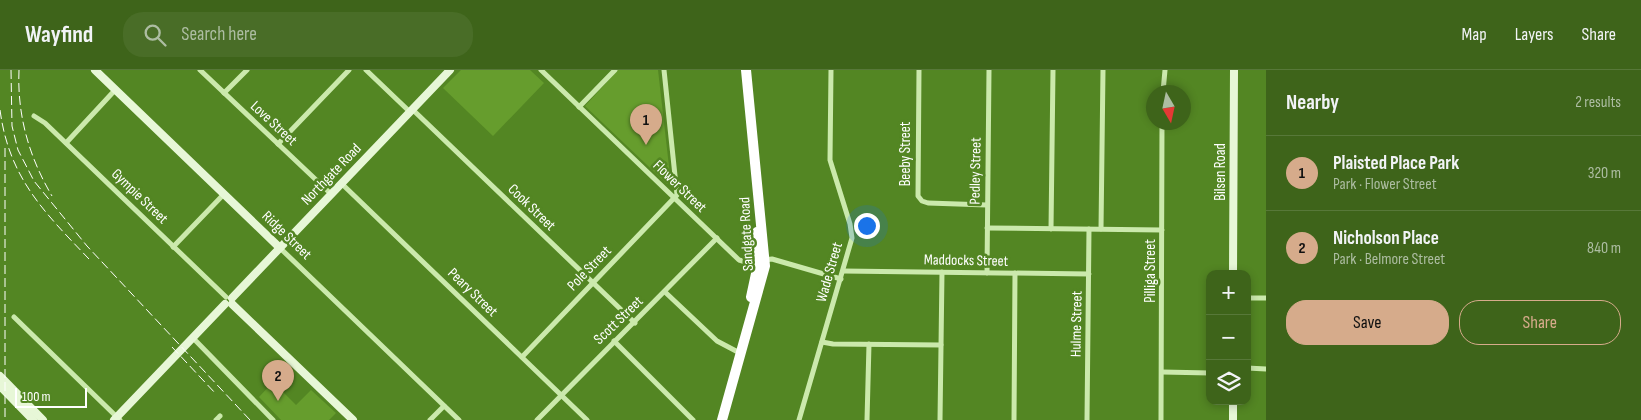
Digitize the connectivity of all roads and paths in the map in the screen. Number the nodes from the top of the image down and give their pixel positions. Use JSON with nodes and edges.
{"nodes":[{"id":1,"x":95,"y":70,"type":"edge"},
{"id":2,"x":200,"y":70,"type":"edge"},
{"id":3,"x":247,"y":70,"type":"edge"},
{"id":4,"x":349,"y":70,"type":"edge"},
{"id":5,"x":366,"y":70,"type":"edge"},
{"id":6,"x":450,"y":70,"type":"edge"},
{"id":7,"x":541,"y":70,"type":"edge"},
{"id":8,"x":615,"y":70,"type":"edge"},
{"id":9,"x":664,"y":70,"type":"edge"},
{"id":10,"x":740,"y":70,"type":"edge"},
{"id":11,"x":746,"y":70,"type":"edge"},
{"id":12,"x":831,"y":70,"type":"edge"},
{"id":13,"x":919,"y":70,"type":"edge"},
{"id":14,"x":989,"y":70,"type":"edge"},
{"id":15,"x":1053,"y":70,"type":"edge"},
{"id":16,"x":1103,"y":70,"type":"edge"},
{"id":17,"x":1165,"y":70,"type":"edge"},
{"id":18,"x":1234,"y":70,"type":"edge"},
{"id":19,"x":1163,"y":85,"type":"edge"},
{"id":20,"x":116,"y":89,"type":"junction"},
{"id":21,"x":224,"y":93,"type":"junction"},
{"id":22,"x":579,"y":107,"type":"junction"},
{"id":23,"x":411,"y":111,"type":"junction"},
{"id":24,"x":34,"y":116,"type":"dead end"},
{"id":25,"x":1162,"y":130,"type":"edge"},
{"id":26,"x":66,"y":142,"type":"junction"},
{"id":27,"x":278,"y":144,"type":"junction"},
{"id":28,"x":341,"y":183,"type":"junction"},
{"id":29,"x":224,"y":194,"type":"junction"},
{"id":30,"x":331,"y":194,"type":"junction"},
{"id":31,"x":674,"y":197,"type":"junction"},
{"id":32,"x":987,"y":205,"type":"junction"},
{"id":33,"x":987,"y":228,"type":"junction"},
{"id":34,"x":1051,"y":229,"type":"junction"},
{"id":35,"x":1089,"y":229,"type":"junction"},
{"id":36,"x":1101,"y":229,"type":"junction"},
{"id":37,"x":1162,"y":230,"type":"junction"},
{"id":38,"x":716,"y":238,"type":"junction"},
{"id":39,"x":173,"y":247,"type":"junction"},
{"id":40,"x":280,"y":248,"type":"junction"},
{"id":41,"x":761,"y":260,"type":"junction"},
{"id":42,"x":1234,"y":270,"type":"edge"},
{"id":43,"x":843,"y":271,"type":"junction"},
{"id":44,"x":942,"y":272,"type":"junction"},
{"id":45,"x":987,"y":273,"type":"junction"},
{"id":46,"x":1015,"y":273,"type":"junction"},
{"id":47,"x":1089,"y":274,"type":"junction"},
{"id":48,"x":840,"y":279,"type":"junction"},
{"id":49,"x":593,"y":282,"type":"junction"},
{"id":50,"x":665,"y":292,"type":"junction"},
{"id":51,"x":1251,"y":298,"type":"edge"},
{"id":52,"x":1266,"y":298,"type":"edge"},
{"id":53,"x":229,"y":301,"type":"junction"},
{"id":54,"x":14,"y":317,"type":"dead end"},
{"id":55,"x":634,"y":323,"type":"junction"},
{"id":56,"x":193,"y":338,"type":"junction"},
{"id":57,"x":614,"y":341,"type":"junction"},
{"id":58,"x":822,"y":342,"type":"junction"},
{"id":59,"x":868,"y":344,"type":"junction"},
{"id":60,"x":941,"y":345,"type":"junction"},
{"id":61,"x":736,"y":351,"type":"junction"},
{"id":62,"x":522,"y":357,"type":"junction"},
{"id":63,"x":1251,"y":368,"type":"edge"},
{"id":64,"x":1266,"y":369,"type":"edge"},
{"id":65,"x":1162,"y":372,"type":"junction"},
{"id":66,"x":1206,"y":372,"type":"edge"},
{"id":67,"x":0,"y":376,"type":"edge"},
{"id":68,"x":0,"y":386,"type":"edge"},
{"id":69,"x":561,"y":395,"type":"junction"},
{"id":70,"x":1233,"y":405,"type":"edge"},
{"id":71,"x":444,"y":406,"type":"junction"},
{"id":72,"x":117,"y":419,"type":"edge"},
{"id":73,"x":33,"y":420,"type":"edge"},
{"id":74,"x":43,"y":420,"type":"edge"},
{"id":75,"x":273,"y":420,"type":"edge"},
{"id":76,"x":353,"y":420,"type":"edge"},
{"id":77,"x":430,"y":420,"type":"edge"},
{"id":78,"x":459,"y":420,"type":"edge"},
{"id":79,"x":537,"y":420,"type":"edge"},
{"id":80,"x":587,"y":420,"type":"edge"},
{"id":81,"x":693,"y":420,"type":"edge"},
{"id":82,"x":715,"y":420,"type":"edge"},
{"id":83,"x":722,"y":420,"type":"edge"},
{"id":84,"x":799,"y":420,"type":"edge"},
{"id":85,"x":867,"y":420,"type":"edge"},
{"id":86,"x":940,"y":420,"type":"edge"},
{"id":87,"x":1014,"y":420,"type":"edge"},
{"id":88,"x":1087,"y":420,"type":"edge"},
{"id":89,"x":1161,"y":420,"type":"edge"},
{"id":90,"x":1233,"y":420,"type":"edge"}],
"edges":[{"from":1,"to":20,"type":"street","name":"Ridge Street"},
{"from":2,"to":21,"type":"street","name":"Love Street"},
{"from":3,"to":21,"type":"street"},
{"from":4,"to":27,"type":"street"},
{"from":5,"to":23,"type":"street","name":"Cook Street"},
{"from":6,"to":23,"type":"street","name":"Northgate Road"},
{"from":7,"to":22,"type":"street","name":"Flower Street"},
{"from":8,"to":22,"type":"street"},
{"from":9,"to":31,"type":"street"},
{"from":10,"to":41,"type":"highway","name":"Sandgate Road"},
{"from":11,"to":41,"type":"highway","name":"Sandgate Road"},
{"from":12,"to":43,"type":"street","name":"Wade Street"},
{"from":13,"to":32,"type":"street","name":"Beeby Street"},
{"from":14,"to":32,"type":"street","name":"Pedley Street"},
{"from":15,"to":34,"type":"street"},
{"from":16,"to":36,"type":"street"},
{"from":17,"to":19,"type":"street"},
{"from":18,"to":42,"type":"street","name":"Bilsen Road"},
{"from":20,"to":26,"type":"street"},
{"from":20,"to":29,"type":"street","name":"Ridge Street"},
{"from":21,"to":27,"type":"street","name":"Love Street"},
{"from":22,"to":31,"type":"street","name":"Flower Street"},
{"from":23,"to":28,"type":"street","name":"Northgate Road"},
{"from":23,"to":49,"type":"street","name":"Cook Street"},
{"from":24,"to":26,"type":"street","name":"Gympie Street"},
{"from":25,"to":37,"type":"street","name":"Pilliga Street"},
{"from":26,"to":39,"type":"street","name":"Gympie Street"},
{"from":27,"to":30,"type":"street","name":"Love Street"},
{"from":28,"to":30,"type":"street","name":"Northgate Road"},
{"from":28,"to":62,"type":"street","name":"Peary Street"},
{"from":29,"to":39,"type":"street"},
{"from":29,"to":40,"type":"street","name":"Ridge Street"},
{"from":30,"to":40,"type":"street","name":"Northgate Road"},
{"from":31,"to":38,"type":"street","name":"Flower Street"},
{"from":31,"to":49,"type":"street","name":"Pole Street"},
{"from":32,"to":33,"type":"street","name":"Pedley Street"},
{"from":33,"to":34,"type":"street"},
{"from":33,"to":45,"type":"street","name":"Pedley Street"},
{"from":34,"to":35,"type":"street"},
{"from":35,"to":36,"type":"street"},
{"from":35,"to":47,"type":"street","name":"Hulme Street"},
{"from":36,"to":37,"type":"street"},
{"from":37,"to":65,"type":"street","name":"Pilliga Street"},
{"from":38,"to":41,"type":"street","name":"Flower Street"},
{"from":38,"to":50,"type":"street","name":"Scott Street"},
{"from":39,"to":53,"type":"street","name":"Gympie Street"},
{"from":40,"to":53,"type":"street","name":"Northgate Road"},
{"from":40,"to":71,"type":"street","name":"Ridge Street"},
{"from":41,"to":48,"type":"street"},
{"from":41,"to":61,"type":"highway","name":"Sandgate Road"},
{"from":41,"to":83,"type":"highway","name":"Sandgate Road"},
{"from":43,"to":44,"type":"street","name":"Maddocks Street"},
{"from":43,"to":48,"type":"street","name":"Wade Street"},
{"from":44,"to":45,"type":"street","name":"Maddocks Street"},
{"from":44,"to":60,"type":"street"},
{"from":45,"to":46,"type":"street","name":"Maddocks Street"},
{"from":46,"to":47,"type":"street","name":"Maddocks Street"},
{"from":46,"to":87,"type":"street"},
{"from":47,"to":88,"type":"street","name":"Hulme Street"},
{"from":48,"to":58,"type":"street","name":"Wade Street"},
{"from":49,"to":55,"type":"street","name":"Cook Street"},
{"from":49,"to":62,"type":"street","name":"Pole Street"},
{"from":50,"to":55,"type":"street","name":"Scott Street"},
{"from":50,"to":61,"type":"street"},
{"from":51,"to":52,"type":"street"},
{"from":53,"to":56,"type":"street","name":"Northgate Road"},
{"from":53,"to":76,"type":"street","name":"Gympie Street"},
{"from":54,"to":72,"type":"street"},
{"from":55,"to":57,"type":"street","name":"Scott Street"},
{"from":56,"to":72,"type":"street","name":"Northgate Road"},
{"from":56,"to":75,"type":"street"},
{"from":57,"to":69,"type":"street","name":"Scott Street"},
{"from":57,"to":81,"type":"street"},
{"from":58,"to":59,"type":"street"},
{"from":58,"to":84,"type":"street","name":"Wade Street"},
{"from":59,"to":60,"type":"street"},
{"from":59,"to":85,"type":"street"},
{"from":60,"to":86,"type":"street"},
{"from":61,"to":82,"type":"highway","name":"Sandgate Road"},
{"from":62,"to":69,"type":"street","name":"Peary Street"},
{"from":63,"to":64,"type":"street"},
{"from":65,"to":66,"type":"street"},
{"from":65,"to":89,"type":"street","name":"Pilliga Street"},
{"from":67,"to":74,"type":"street"},
{"from":68,"to":73,"type":"street"},
{"from":69,"to":79,"type":"street","name":"Scott Street"},
{"from":69,"to":80,"type":"street","name":"Peary Street"},
{"from":70,"to":90,"type":"street"},
{"from":71,"to":77,"type":"street"},
{"from":71,"to":78,"type":"street","name":"Ridge Street"}]}
